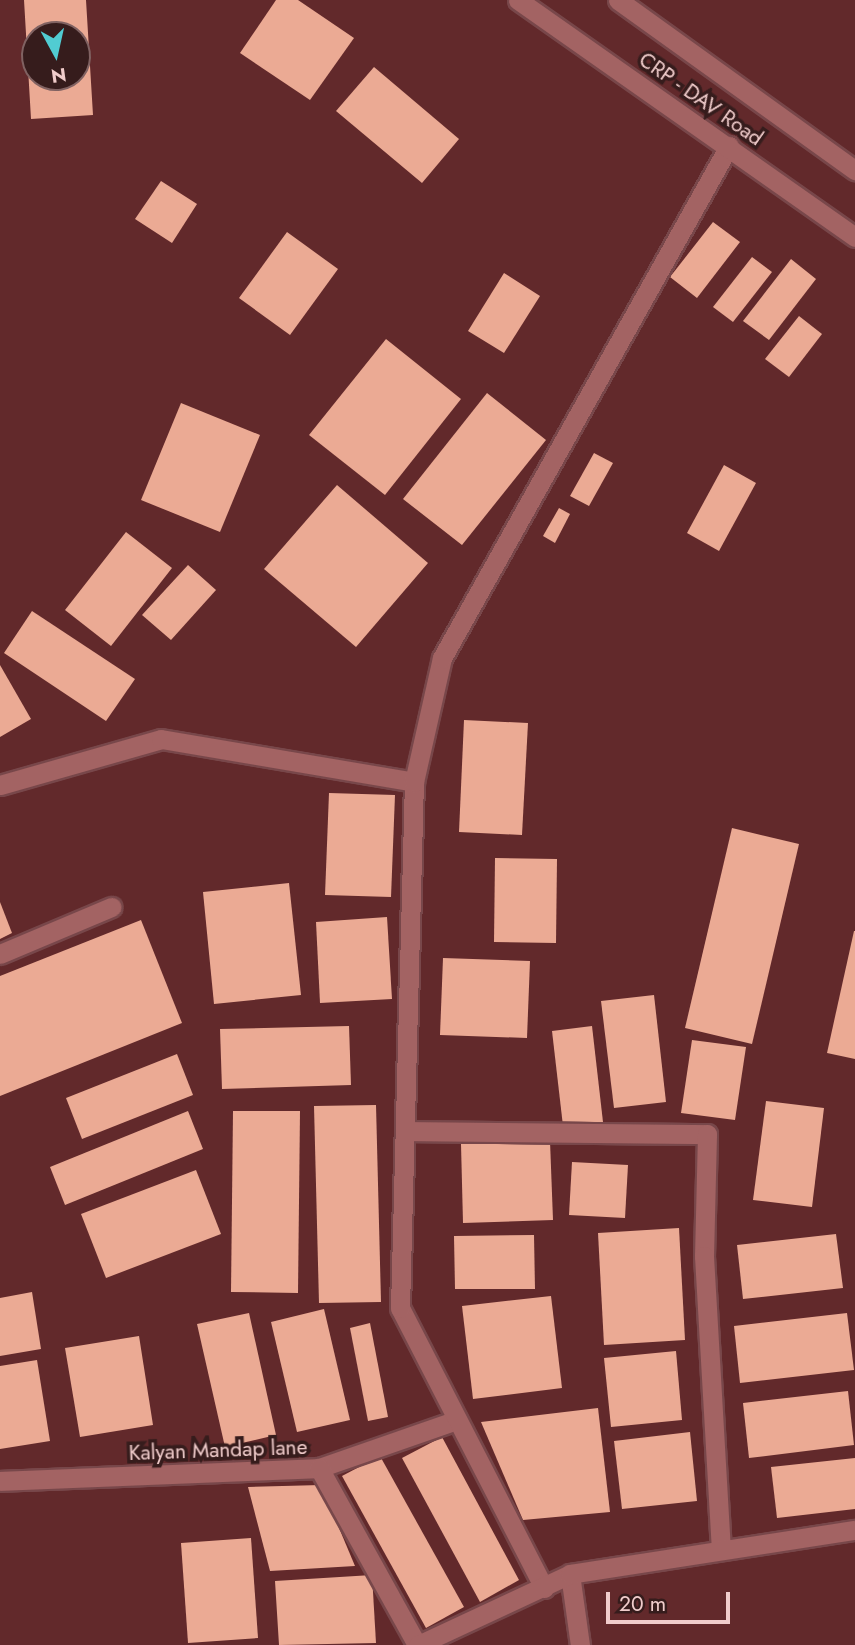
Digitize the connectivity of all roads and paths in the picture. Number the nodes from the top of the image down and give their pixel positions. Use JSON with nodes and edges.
{"nodes":[{"id":1,"x":518,"y":0,"type":"edge"},
{"id":2,"x":618,"y":0,"type":"edge"},
{"id":3,"x":729,"y":146,"type":"junction"},
{"id":4,"x":855,"y":170,"type":"edge"},
{"id":5,"x":855,"y":237,"type":"edge"},
{"id":6,"x":414,"y":782,"type":"junction"},
{"id":7,"x":0,"y":785,"type":"edge"},
{"id":8,"x":111,"y":907,"type":"dead end"},
{"id":9,"x":0,"y":954,"type":"edge"},
{"id":10,"x":409,"y":1131,"type":"junction"},
{"id":11,"x":457,"y":1420,"type":"junction"},
{"id":12,"x":319,"y":1468,"type":"junction"},
{"id":13,"x":0,"y":1481,"type":"edge"},
{"id":14,"x":855,"y":1530,"type":"edge"},
{"id":15,"x":721,"y":1550,"type":"junction"},
{"id":16,"x":570,"y":1574,"type":"junction"},
{"id":17,"x":544,"y":1588,"type":"junction"},
{"id":18,"x":418,"y":1645,"type":"edge"},
{"id":19,"x":580,"y":1645,"type":"edge"}],
"edges":[{"from":1,"to":3,"type":"street","name":"CRP - DAV Road"},
{"from":2,"to":4,"type":"street","name":"CRP - DAV Road"},
{"from":3,"to":5,"type":"street","name":"CRP - DAV Road"},
{"from":3,"to":6,"type":"street"},
{"from":6,"to":7,"type":"street"},
{"from":6,"to":10,"type":"street"},
{"from":8,"to":9,"type":"street"},
{"from":10,"to":11,"type":"street"},
{"from":10,"to":15,"type":"street"},
{"from":11,"to":12,"type":"street"},
{"from":11,"to":17,"type":"street"},
{"from":12,"to":13,"type":"street","name":"Kalyan Mandap lane"},
{"from":12,"to":18,"type":"street","name":"Kalyan Mandap lane"},
{"from":14,"to":15,"type":"street"},
{"from":15,"to":16,"type":"street"},
{"from":16,"to":17,"type":"street"},
{"from":16,"to":19,"type":"street"},
{"from":17,"to":18,"type":"street"}]}
